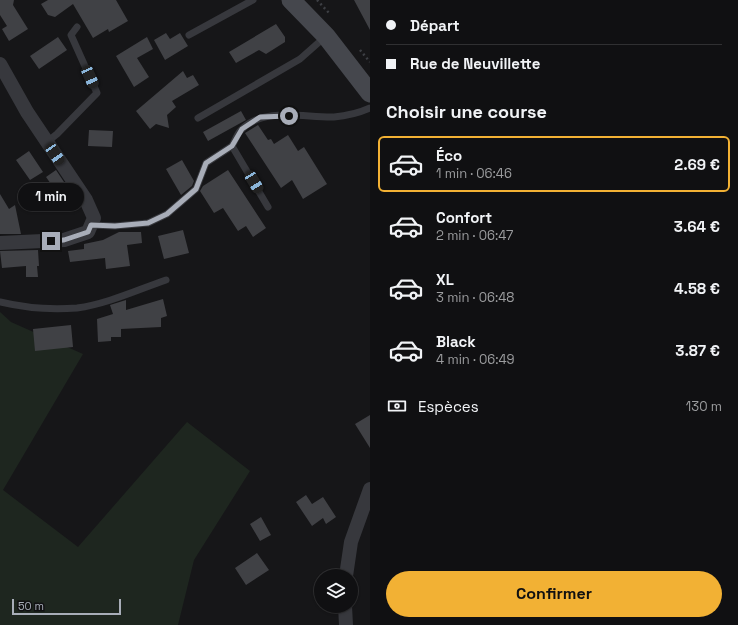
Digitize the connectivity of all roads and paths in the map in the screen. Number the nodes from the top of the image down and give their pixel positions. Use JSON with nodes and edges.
{"nodes":[{"id":1,"x":253,"y":0,"type":"edge"},
{"id":2,"x":291,"y":0,"type":"edge"},
{"id":3,"x":77,"y":27,"type":"dead end"},
{"id":4,"x":189,"y":35,"type":"dead end"},
{"id":5,"x":326,"y":36,"type":"junction"},
{"id":6,"x":0,"y":64,"type":"edge"},
{"id":7,"x":370,"y":93,"type":"edge"},
{"id":8,"x":370,"y":108,"type":"edge"},
{"id":9,"x":198,"y":118,"type":"dead end"},
{"id":10,"x":47,"y":142,"type":"junction"},
{"id":11,"x":232,"y":146,"type":"junction"},
{"id":12,"x":268,"y":207,"type":"dead end"},
{"id":13,"x":91,"y":225,"type":"junction"},
{"id":14,"x":0,"y":243,"type":"edge"},
{"id":15,"x":166,"y":280,"type":"dead end"},
{"id":16,"x":0,"y":302,"type":"edge"},
{"id":17,"x":370,"y":490,"type":"edge"},
{"id":18,"x":347,"y":569,"type":"edge"},
{"id":19,"x":345,"y":613,"type":"edge"},
{"id":20,"x":346,"y":625,"type":"edge"}],
"edges":[{"from":1,"to":4,"type":"lane"},
{"from":2,"to":5,"type":"street"},
{"from":3,"to":10,"type":"lane"},
{"from":5,"to":7,"type":"street"},
{"from":5,"to":9,"type":"lane"},
{"from":6,"to":10,"type":"street"},
{"from":8,"to":11,"type":"lane"},
{"from":10,"to":13,"type":"street"},
{"from":11,"to":12,"type":"lane"},
{"from":11,"to":13,"type":"lane"},
{"from":13,"to":14,"type":"street"},
{"from":15,"to":16,"type":"lane"},
{"from":17,"to":18,"type":"street"},
{"from":19,"to":20,"type":"street"}]}
